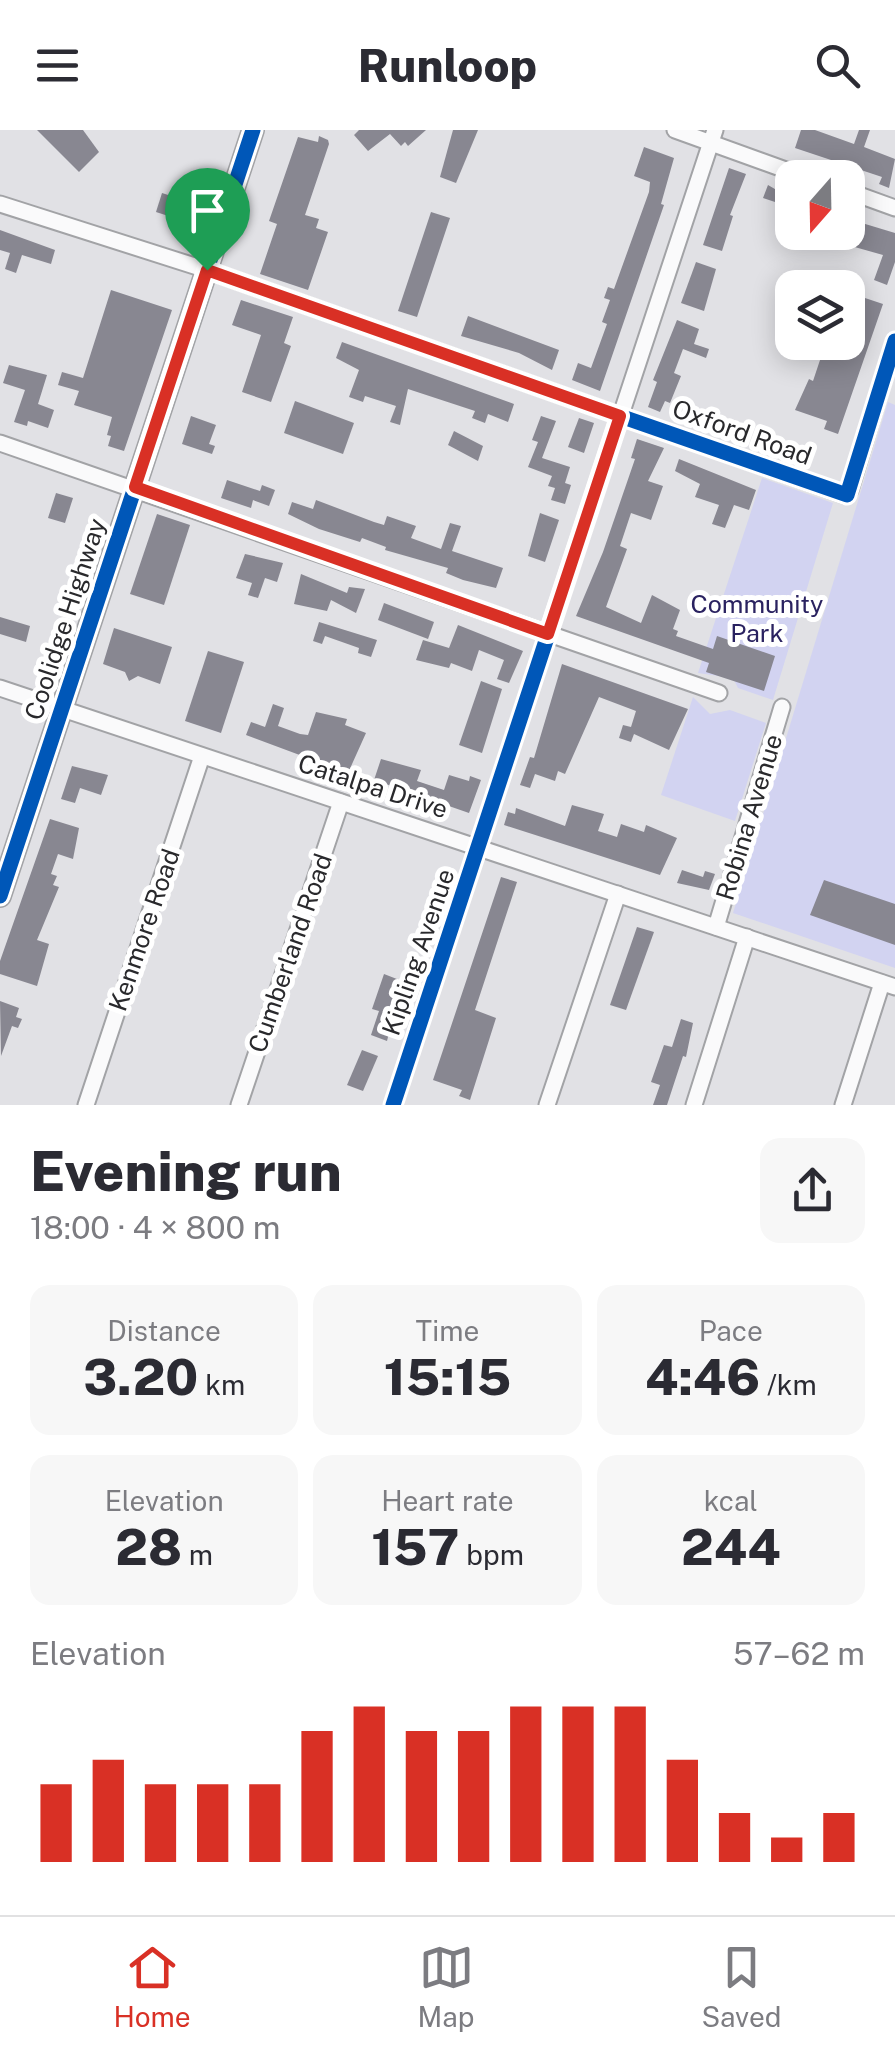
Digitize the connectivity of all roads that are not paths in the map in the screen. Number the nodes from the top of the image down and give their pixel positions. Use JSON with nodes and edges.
{"nodes":[{"id":1,"x":253,"y":130,"type":"edge"},
{"id":2,"x":675,"y":130,"type":"edge"},
{"id":3,"x":713,"y":136,"type":"edge"},
{"id":4,"x":775,"y":163,"type":"edge"},
{"id":5,"x":865,"y":198,"type":"edge"},
{"id":6,"x":0,"y":204,"type":"edge"},
{"id":7,"x":895,"y":208,"type":"edge"},
{"id":8,"x":207,"y":270,"type":"junction"},
{"id":9,"x":895,"y":341,"type":"edge"},
{"id":10,"x":620,"y":416,"type":"junction"},
{"id":11,"x":0,"y":443,"type":"edge"},
{"id":12,"x":135,"y":487,"type":"junction"},
{"id":13,"x":548,"y":634,"type":"junction"},
{"id":14,"x":0,"y":688,"type":"edge"},
{"id":15,"x":719,"y":692,"type":"dead end"},
{"id":16,"x":782,"y":707,"type":"dead end"},
{"id":17,"x":62,"y":708,"type":"junction"},
{"id":18,"x":202,"y":756,"type":"junction"},
{"id":19,"x":341,"y":802,"type":"junction"},
{"id":20,"x":478,"y":848,"type":"junction"},
{"id":21,"x":618,"y":894,"type":"junction"},
{"id":22,"x":0,"y":896,"type":"edge"},
{"id":23,"x":716,"y":927,"type":"junction"},
{"id":24,"x":747,"y":937,"type":"junction"},
{"id":25,"x":888,"y":985,"type":"edge"},
{"id":26,"x":86,"y":1105,"type":"edge"},
{"id":27,"x":240,"y":1105,"type":"edge"},
{"id":28,"x":393,"y":1105,"type":"edge"},
{"id":29,"x":547,"y":1105,"type":"edge"},
{"id":30,"x":694,"y":1105,"type":"edge"},
{"id":31,"x":843,"y":1105,"type":"edge"}],
"edges":[{"from":1,"to":8,"type":"main road","name":"Coolidge Highway"},
{"from":2,"to":3,"type":"street"},
{"from":3,"to":4,"type":"street"},
{"from":3,"to":10,"type":"street","name":"Kipling Avenue"},
{"from":5,"to":7,"type":"street"},
{"from":6,"to":8,"type":"street","name":"Oxford Road"},
{"from":8,"to":10,"type":"street","name":"Oxford Road"},
{"from":8,"to":12,"type":"main road","name":"Coolidge Highway"},
{"from":9,"to":10,"type":"street","name":"Oxford Road"},
{"from":10,"to":13,"type":"street","name":"Kipling Avenue"},
{"from":11,"to":12,"type":"street"},
{"from":12,"to":13,"type":"street"},
{"from":12,"to":17,"type":"main road","name":"Coolidge Highway"},
{"from":13,"to":15,"type":"street"},
{"from":13,"to":20,"type":"street","name":"Kipling Avenue"},
{"from":14,"to":17,"type":"street","name":"Catalpa Drive"},
{"from":16,"to":23,"type":"street","name":"Robina Avenue"},
{"from":17,"to":18,"type":"street","name":"Catalpa Drive"},
{"from":17,"to":22,"type":"main road","name":"Coolidge Highway"},
{"from":18,"to":19,"type":"street","name":"Catalpa Drive"},
{"from":18,"to":26,"type":"street","name":"Kenmore Road"},
{"from":19,"to":20,"type":"street","name":"Catalpa Drive"},
{"from":19,"to":27,"type":"street","name":"Cumberland Road"},
{"from":20,"to":21,"type":"street","name":"Catalpa Drive"},
{"from":20,"to":28,"type":"street","name":"Kipling Avenue"},
{"from":21,"to":23,"type":"street","name":"Catalpa Drive"},
{"from":21,"to":29,"type":"street"},
{"from":23,"to":24,"type":"street","name":"Catalpa Drive"},
{"from":24,"to":25,"type":"street","name":"Catalpa Drive"},
{"from":24,"to":30,"type":"street","name":"Robina Avenue"},
{"from":25,"to":31,"type":"street"}]}
